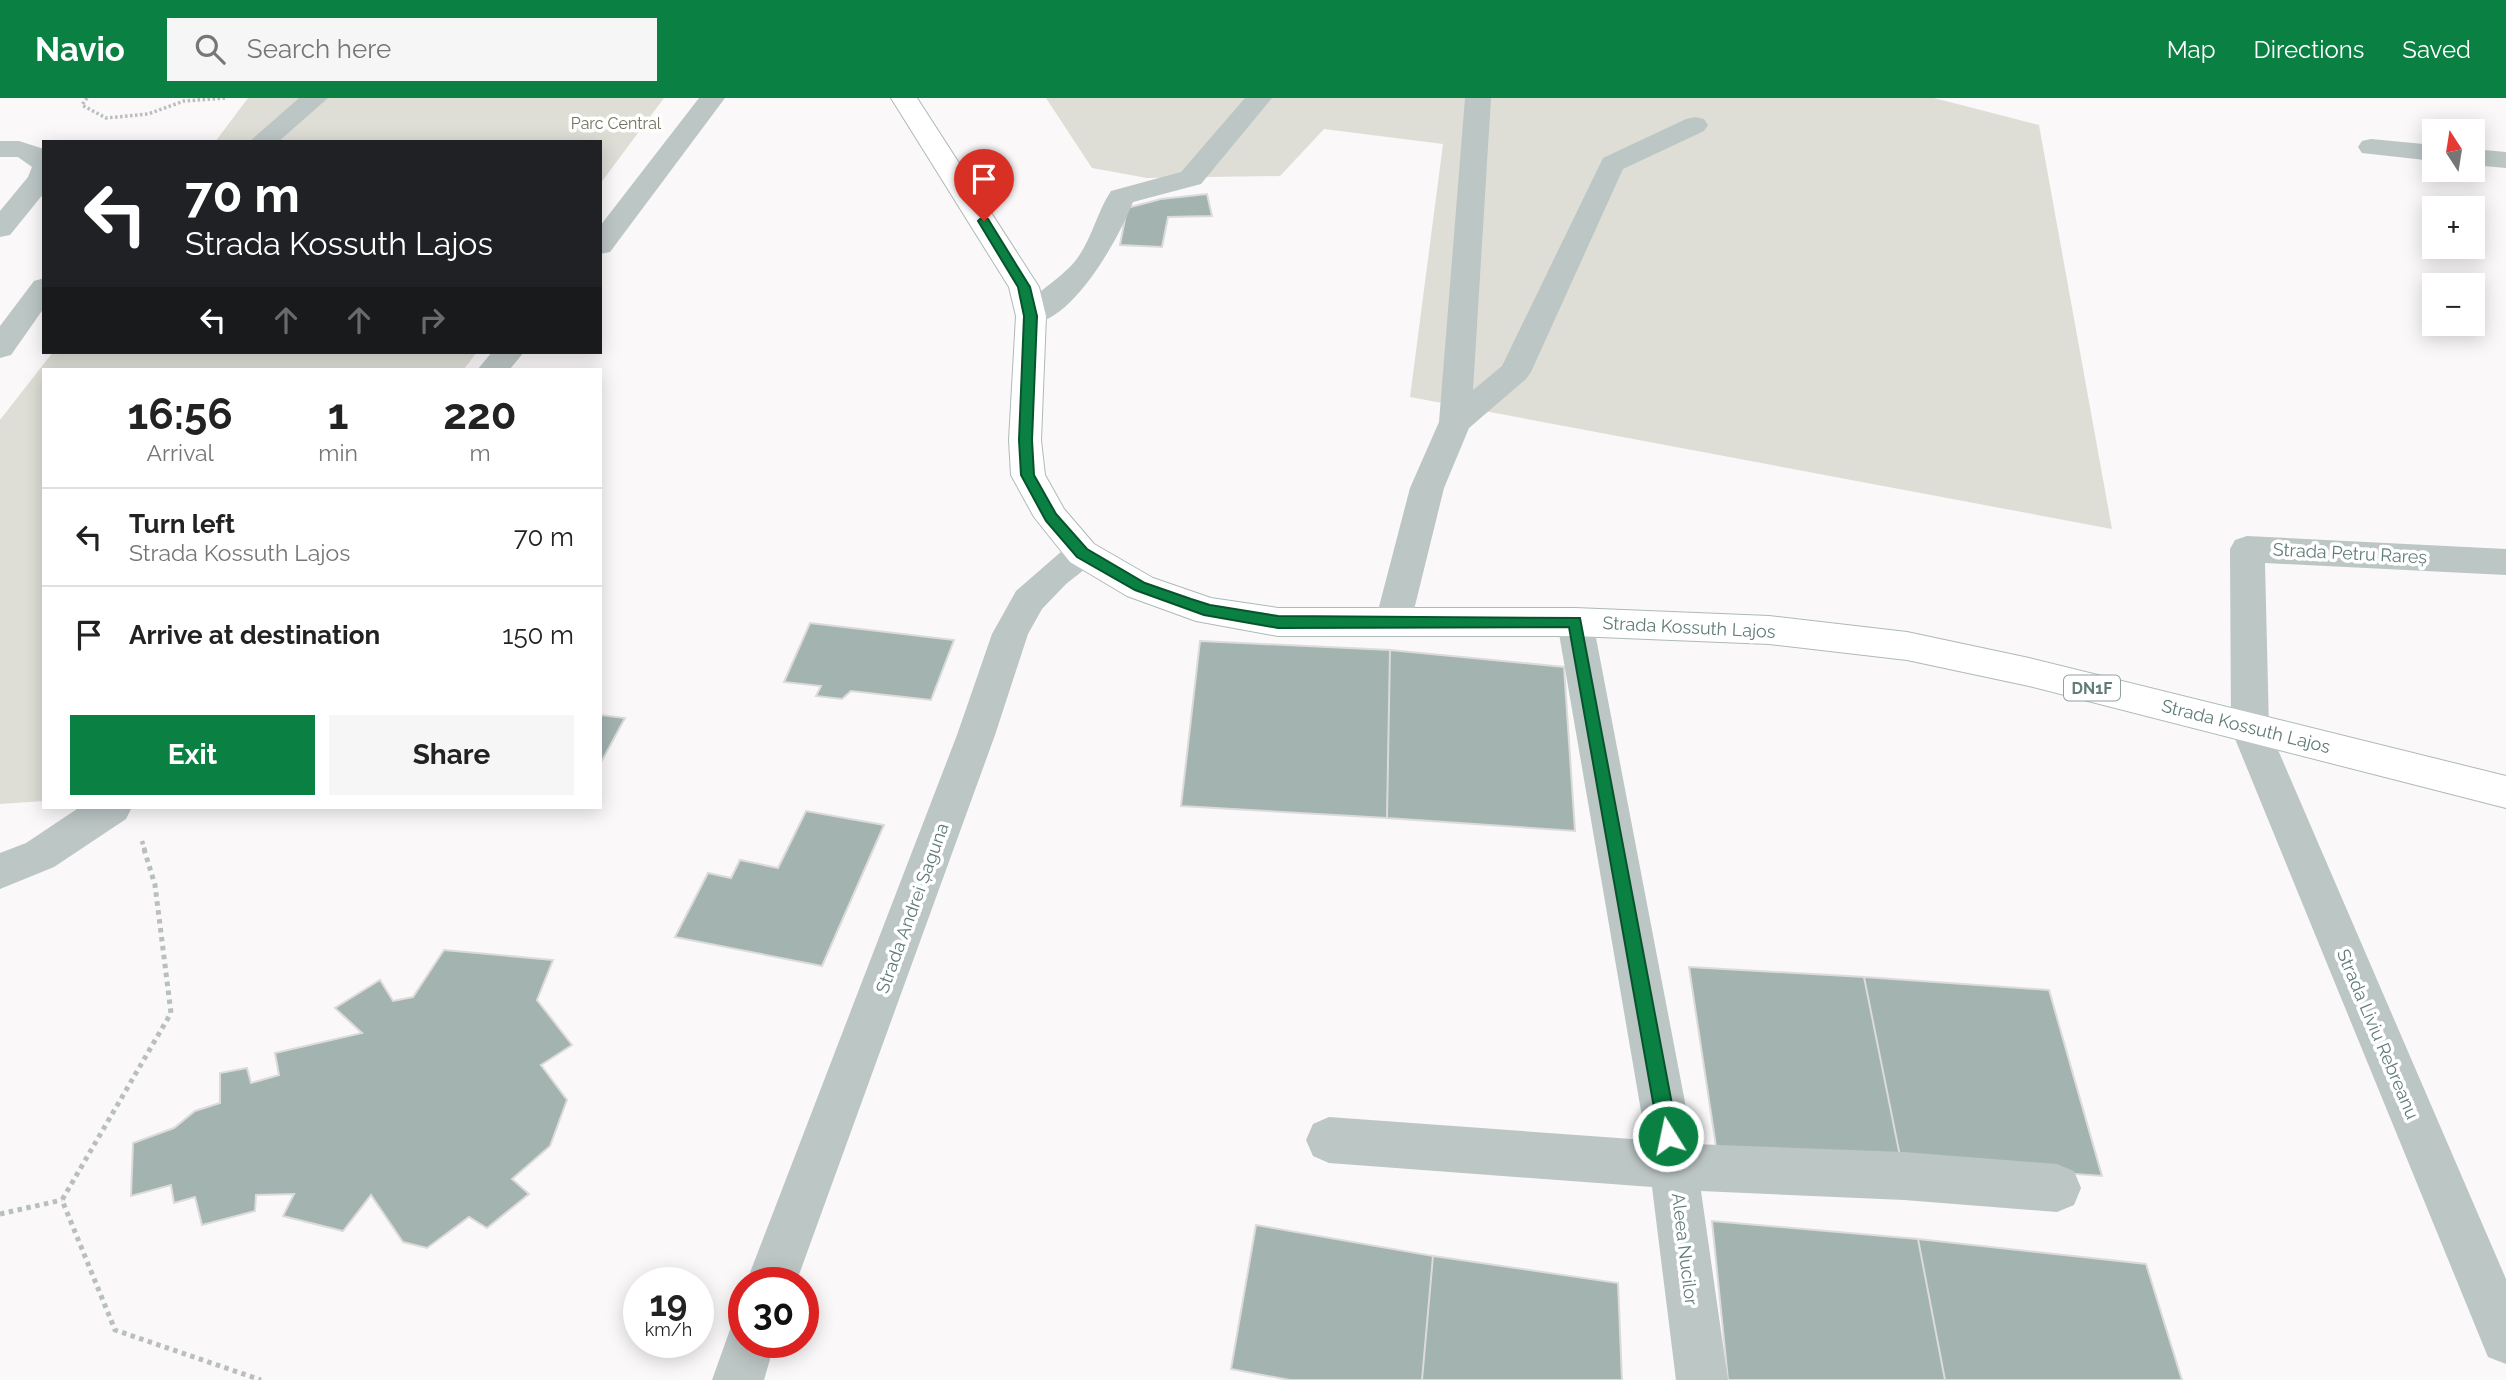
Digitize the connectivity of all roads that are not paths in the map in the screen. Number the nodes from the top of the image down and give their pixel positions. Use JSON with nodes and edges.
{"nodes":[{"id":1,"x":315,"y":98,"type":"edge"},
{"id":2,"x":712,"y":98,"type":"edge"},
{"id":3,"x":1258,"y":98,"type":"edge"},
{"id":4,"x":1478,"y":98,"type":"edge"},
{"id":5,"x":914,"y":106,"type":"edge"},
{"id":6,"x":1695,"y":125,"type":"dead end"},
{"id":7,"x":264,"y":140,"type":"edge"},
{"id":8,"x":2371,"y":147,"type":"dead end"},
{"id":9,"x":0,"y":149,"type":"edge"},
{"id":10,"x":2422,"y":152,"type":"edge"},
{"id":11,"x":2485,"y":158,"type":"edge"},
{"id":12,"x":2506,"y":160,"type":"edge"},
{"id":13,"x":42,"y":161,"type":"edge"},
{"id":14,"x":42,"y":176,"type":"edge"},
{"id":15,"x":0,"y":229,"type":"edge"},
{"id":16,"x":602,"y":243,"type":"edge"},
{"id":17,"x":42,"y":290,"type":"edge"},
{"id":18,"x":1031,"y":316,"type":"junction"},
{"id":19,"x":0,"y":348,"type":"edge"},
{"id":20,"x":507,"y":354,"type":"edge"},
{"id":21,"x":495,"y":368,"type":"edge"},
{"id":22,"x":1455,"y":422,"type":"junction"},
{"id":23,"x":1082,"y":553,"type":"junction"},
{"id":24,"x":2506,"y":562,"type":"edge"},
{"id":25,"x":1393,"y":622,"type":"junction"},
{"id":26,"x":1575,"y":622,"type":"junction"},
{"id":27,"x":2250,"y":729,"type":"junction"},
{"id":28,"x":2506,"y":792,"type":"edge"},
{"id":29,"x":126,"y":820,"type":"edge"},
{"id":30,"x":0,"y":870,"type":"edge"},
{"id":31,"x":1329,"y":1140,"type":"dead end"},
{"id":32,"x":1673,"y":1163,"type":"junction"},
{"id":33,"x":2057,"y":1188,"type":"dead end"},
{"id":34,"x":777,"y":1267,"type":"edge"},
{"id":35,"x":2506,"y":1339,"type":"edge"},
{"id":36,"x":745,"y":1358,"type":"edge"},
{"id":37,"x":738,"y":1380,"type":"edge"},
{"id":38,"x":1702,"y":1380,"type":"edge"}],
"edges":[{"from":1,"to":7,"type":"street"},
{"from":2,"to":16,"type":"street"},
{"from":3,"to":18,"type":"street"},
{"from":4,"to":22,"type":"street"},
{"from":5,"to":18,"type":"main road","name":"Strada Kossuth Lajos","number":"DN1F"},
{"from":6,"to":22,"type":"street"},
{"from":8,"to":10,"type":"street"},
{"from":9,"to":13,"type":"street"},
{"from":11,"to":12,"type":"street"},
{"from":14,"to":15,"type":"street"},
{"from":17,"to":19,"type":"street"},
{"from":18,"to":23,"type":"main road","name":"Strada Kossuth Lajos","number":"DN1F"},
{"from":20,"to":21,"type":"street"},
{"from":22,"to":25,"type":"street"},
{"from":23,"to":25,"type":"main road","name":"Strada Kossuth Lajos","number":"DN1F"},
{"from":23,"to":34,"type":"street","name":"Strada Andrei Șaguna"},
{"from":24,"to":27,"type":"street","name":"Strada Petru Rareș"},
{"from":25,"to":26,"type":"main road","name":"Strada Kossuth Lajos","number":"DN1F"},
{"from":26,"to":27,"type":"main road","name":"Strada Kossuth Lajos","number":"DN1F"},
{"from":26,"to":32,"type":"street","name":"Aleea Nucilor"},
{"from":27,"to":28,"type":"main road","name":"Strada Kossuth Lajos","number":"DN1F"},
{"from":27,"to":35,"type":"street","name":"Strada Liviu Rebreanu"},
{"from":29,"to":30,"type":"street"},
{"from":31,"to":32,"type":"street"},
{"from":32,"to":33,"type":"street"},
{"from":32,"to":38,"type":"street","name":"Aleea Nucilor"},
{"from":36,"to":37,"type":"street"}]}
